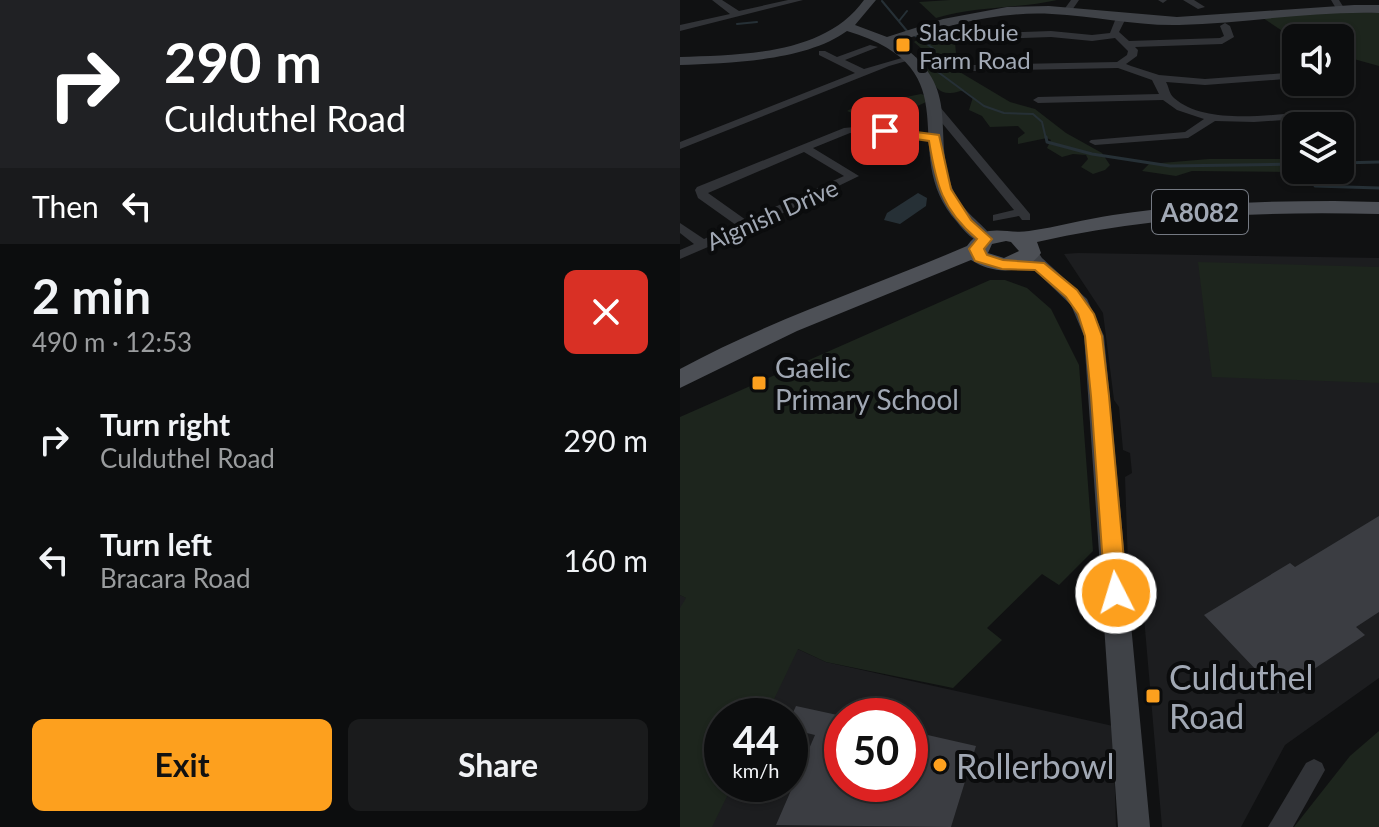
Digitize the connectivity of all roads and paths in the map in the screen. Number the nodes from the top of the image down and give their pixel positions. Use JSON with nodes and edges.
{"nodes":[{"id":1,"x":716,"y":0,"type":"edge"},
{"id":2,"x":870,"y":0,"type":"edge"},
{"id":3,"x":1187,"y":0,"type":"edge"},
{"id":4,"x":805,"y":1,"type":"edge"},
{"id":5,"x":1338,"y":4,"type":"edge"},
{"id":6,"x":1071,"y":6,"type":"edge"},
{"id":7,"x":1201,"y":7,"type":"dead end"},
{"id":8,"x":1379,"y":9,"type":"edge"},
{"id":9,"x":738,"y":15,"type":"junction"},
{"id":10,"x":1121,"y":18,"type":"junction"},
{"id":11,"x":1225,"y":26,"type":"dead end"},
{"id":12,"x":847,"y":27,"type":"junction"},
{"id":13,"x":680,"y":28,"type":"edge"},
{"id":14,"x":1116,"y":35,"type":"junction"},
{"id":15,"x":963,"y":37,"type":"dead end"},
{"id":16,"x":881,"y":44,"type":"junction"},
{"id":17,"x":1130,"y":44,"type":"junction"},
{"id":18,"x":822,"y":53,"type":"dead end"},
{"id":19,"x":912,"y":58,"type":"junction"},
{"id":20,"x":837,"y":60,"type":"junction"},
{"id":21,"x":680,"y":61,"type":"edge"},
{"id":22,"x":1119,"y":65,"type":"junction"},
{"id":23,"x":973,"y":68,"type":"dead end"},
{"id":24,"x":863,"y":73,"type":"junction"},
{"id":25,"x":1282,"y":76,"type":"edge"},
{"id":26,"x":1160,"y":78,"type":"junction"},
{"id":27,"x":1165,"y":97,"type":"junction"},
{"id":28,"x":1038,"y":100,"type":"dead end"},
{"id":29,"x":936,"y":109,"type":"junction"},
{"id":30,"x":1282,"y":116,"type":"edge"},
{"id":31,"x":1211,"y":119,"type":"junction"},
{"id":32,"x":935,"y":138,"type":"junction"},
{"id":33,"x":1095,"y":142,"type":"dead end"},
{"id":34,"x":682,"y":143,"type":"edge"},
{"id":35,"x":803,"y":147,"type":"junction"},
{"id":36,"x":1379,"y":208,"type":"edge"},
{"id":37,"x":997,"y":218,"type":"dead end"},
{"id":38,"x":746,"y":226,"type":"junction"},
{"id":39,"x":680,"y":227,"type":"edge"},
{"id":40,"x":703,"y":245,"type":"junction"},
{"id":41,"x":983,"y":251,"type":"junction"},
{"id":42,"x":680,"y":255,"type":"edge"},
{"id":43,"x":1026,"y":255,"type":"junction"},
{"id":44,"x":680,"y":380,"type":"edge"},
{"id":45,"x":1314,"y":770,"type":"dead end"},
{"id":46,"x":1134,"y":827,"type":"edge"},
{"id":47,"x":1280,"y":827,"type":"edge"}],
"edges":[{"from":1,"to":9,"type":"street"},
{"from":2,"to":12,"type":"main road"},
{"from":3,"to":7,"type":"street"},
{"from":4,"to":9,"type":"street"},
{"from":5,"to":8,"type":"main road"},
{"from":5,"to":10,"type":"main road"},
{"from":6,"to":10,"type":"main road"},
{"from":6,"to":16,"type":"main road"},
{"from":9,"to":13,"type":"street"},
{"from":10,"to":14,"type":"street"},
{"from":11,"to":17,"type":"street"},
{"from":12,"to":16,"type":"main road"},
{"from":12,"to":21,"type":"main road"},
{"from":14,"to":15,"type":"street"},
{"from":14,"to":17,"type":"street"},
{"from":16,"to":19,"type":"main road"},
{"from":16,"to":20,"type":"street"},
{"from":17,"to":22,"type":"street"},
{"from":18,"to":20,"type":"street"},
{"from":19,"to":24,"type":"street"},
{"from":19,"to":29,"type":"main road"},
{"from":20,"to":24,"type":"street"},
{"from":22,"to":23,"type":"street"},
{"from":22,"to":26,"type":"street"},
{"from":24,"to":34,"type":"street"},
{"from":25,"to":26,"type":"street"},
{"from":26,"to":27,"type":"street"},
{"from":27,"to":28,"type":"street"},
{"from":27,"to":31,"type":"street"},
{"from":29,"to":32,"type":"main road"},
{"from":29,"to":37,"type":"street"},
{"from":30,"to":31,"type":"street"},
{"from":31,"to":33,"type":"street"},
{"from":32,"to":35,"type":"street"},
{"from":32,"to":41,"type":"main road"},
{"from":35,"to":38,"type":"street"},
{"from":35,"to":38,"type":"street","name":"Aignish Drive"},
{"from":36,"to":43,"type":"main road","number":"A8082"},
{"from":38,"to":40,"type":"street","name":"Aignish Drive"},
{"from":39,"to":40,"type":"street"},
{"from":40,"to":42,"type":"street","name":"Aignish Drive"},
{"from":41,"to":43,"type":"main road","number":"A8082"},
{"from":41,"to":44,"type":"main road","number":"A8082"},
{"from":43,"to":46,"type":"main road"},
{"from":45,"to":47,"type":"street"}]}
